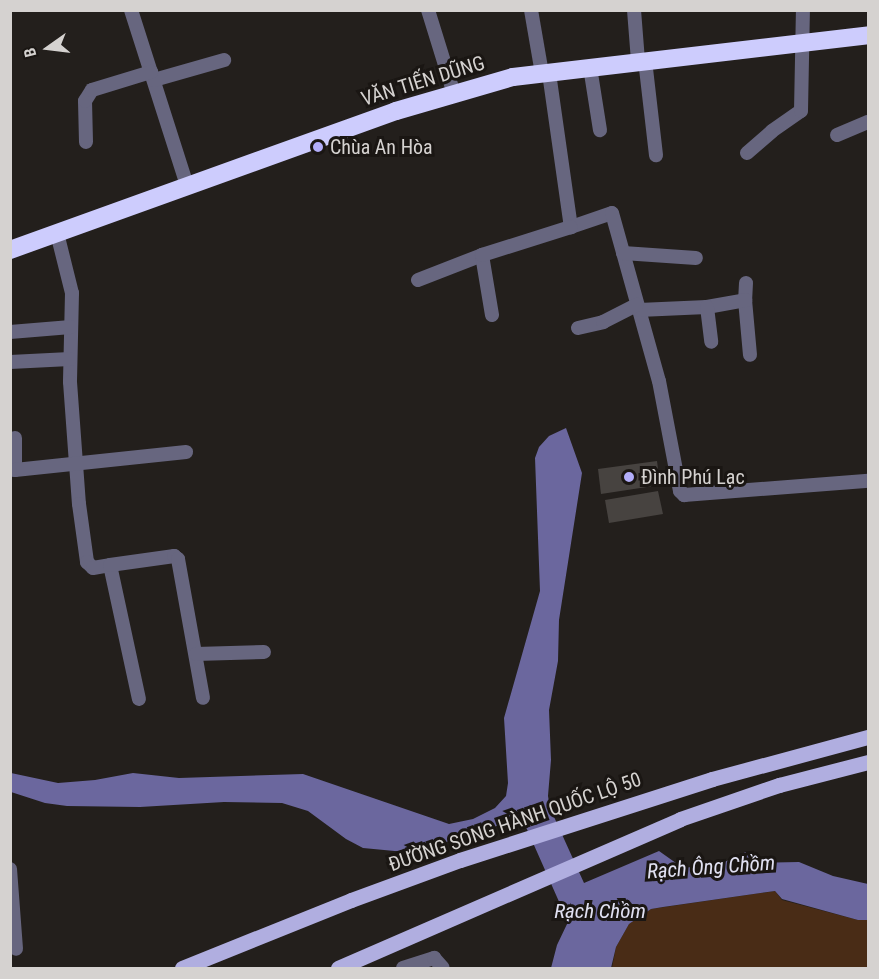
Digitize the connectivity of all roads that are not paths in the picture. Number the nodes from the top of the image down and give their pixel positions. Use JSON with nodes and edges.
{"nodes":[{"id":1,"x":131,"y":10,"type":"edge"},
{"id":2,"x":428,"y":10,"type":"edge"},
{"id":3,"x":531,"y":10,"type":"edge"},
{"id":4,"x":634,"y":10,"type":"edge"},
{"id":5,"x":803,"y":10,"type":"edge"},
{"id":6,"x":868,"y":35,"type":"edge"},
{"id":7,"x":804,"y":42,"type":"junction"},
{"id":8,"x":224,"y":60,"type":"dead end"},
{"id":9,"x":641,"y":61,"type":"junction"},
{"id":10,"x":590,"y":68,"type":"junction"},
{"id":11,"x":546,"y":73,"type":"junction"},
{"id":12,"x":152,"y":76,"type":"junction"},
{"id":13,"x":454,"y":94,"type":"junction"},
{"id":14,"x":868,"y":122,"type":"edge"},
{"id":15,"x":600,"y":130,"type":"dead end"},
{"id":16,"x":837,"y":135,"type":"dead end"},
{"id":17,"x":86,"y":142,"type":"dead end"},
{"id":18,"x":747,"y":153,"type":"dead end"},
{"id":19,"x":657,"y":155,"type":"dead end"},
{"id":20,"x":187,"y":186,"type":"junction"},
{"id":21,"x":571,"y":227,"type":"junction"},
{"id":22,"x":57,"y":233,"type":"junction"},
{"id":23,"x":10,"y":250,"type":"edge"},
{"id":24,"x":623,"y":253,"type":"junction"},
{"id":25,"x":482,"y":255,"type":"junction"},
{"id":26,"x":696,"y":258,"type":"dead end"},
{"id":27,"x":418,"y":280,"type":"dead end"},
{"id":28,"x":746,"y":283,"type":"dead end"},
{"id":29,"x":745,"y":300,"type":"junction"},
{"id":30,"x":638,"y":307,"type":"junction"},
{"id":31,"x":707,"y":307,"type":"junction"},
{"id":32,"x":492,"y":315,"type":"dead end"},
{"id":33,"x":71,"y":327,"type":"junction"},
{"id":34,"x":578,"y":328,"type":"dead end"},
{"id":35,"x":10,"y":332,"type":"edge"},
{"id":36,"x":711,"y":342,"type":"dead end"},
{"id":37,"x":750,"y":355,"type":"dead end"},
{"id":38,"x":70,"y":359,"type":"junction"},
{"id":39,"x":10,"y":362,"type":"edge"},
{"id":40,"x":15,"y":438,"type":"dead end"},
{"id":41,"x":186,"y":452,"type":"dead end"},
{"id":42,"x":77,"y":463,"type":"junction"},
{"id":43,"x":868,"y":481,"type":"edge"},
{"id":44,"x":110,"y":565,"type":"junction"},
{"id":45,"x":264,"y":652,"type":"dead end"},
{"id":46,"x":196,"y":654,"type":"junction"},
{"id":47,"x":202,"y":698,"type":"dead end"},
{"id":48,"x":139,"y":699,"type":"dead end"},
{"id":49,"x":868,"y":737,"type":"edge"},
{"id":50,"x":868,"y":762,"type":"edge"},
{"id":51,"x":10,"y":869,"type":"edge"},
{"id":52,"x":16,"y":949,"type":"dead end"},
{"id":53,"x":182,"y":969,"type":"edge"},
{"id":54,"x":338,"y":969,"type":"edge"},
{"id":55,"x":403,"y":969,"type":"edge"},
{"id":56,"x":443,"y":969,"type":"edge"}],
"edges":[{"from":1,"to":12,"type":"street"},
{"from":2,"to":13,"type":"street"},
{"from":3,"to":11,"type":"street"},
{"from":4,"to":9,"type":"street"},
{"from":5,"to":7,"type":"street"},
{"from":6,"to":7,"type":"highway","name":"VĂN TIẾN DŨNG"},
{"from":7,"to":9,"type":"highway","name":"VĂN TIẾN DŨNG"},
{"from":7,"to":18,"type":"street"},
{"from":8,"to":12,"type":"street"},
{"from":9,"to":10,"type":"highway","name":"VĂN TIẾN DŨNG"},
{"from":9,"to":19,"type":"street"},
{"from":10,"to":11,"type":"highway","name":"VĂN TIẾN DŨNG"},
{"from":10,"to":15,"type":"street"},
{"from":11,"to":13,"type":"highway","name":"VĂN TIẾN DŨNG"},
{"from":11,"to":21,"type":"street"},
{"from":12,"to":17,"type":"street"},
{"from":12,"to":20,"type":"street"},
{"from":13,"to":20,"type":"highway","name":"VĂN TIẾN DŨNG"},
{"from":14,"to":16,"type":"street"},
{"from":20,"to":22,"type":"highway","name":"VĂN TIẾN DŨNG"},
{"from":21,"to":24,"type":"street"},
{"from":21,"to":25,"type":"street"},
{"from":22,"to":23,"type":"highway","name":"VĂN TIẾN DŨNG"},
{"from":22,"to":33,"type":"street"},
{"from":24,"to":26,"type":"street"},
{"from":24,"to":30,"type":"street"},
{"from":25,"to":27,"type":"street"},
{"from":25,"to":32,"type":"street"},
{"from":28,"to":29,"type":"street"},
{"from":29,"to":31,"type":"street"},
{"from":29,"to":37,"type":"street"},
{"from":30,"to":31,"type":"street"},
{"from":30,"to":34,"type":"street"},
{"from":30,"to":43,"type":"street"},
{"from":31,"to":36,"type":"street"},
{"from":33,"to":35,"type":"street"},
{"from":33,"to":38,"type":"street"},
{"from":38,"to":39,"type":"street"},
{"from":38,"to":42,"type":"street"},
{"from":40,"to":42,"type":"street"},
{"from":41,"to":42,"type":"street"},
{"from":42,"to":44,"type":"street"},
{"from":44,"to":46,"type":"street"},
{"from":44,"to":48,"type":"street"},
{"from":45,"to":46,"type":"street"},
{"from":46,"to":47,"type":"street"},
{"from":49,"to":53,"type":"main road","name":"ĐƯỜNG SONG HÀNH QUỐC LỘ 50"},
{"from":50,"to":54,"type":"main road"},
{"from":51,"to":52,"type":"street"},
{"from":55,"to":56,"type":"street"}]}
